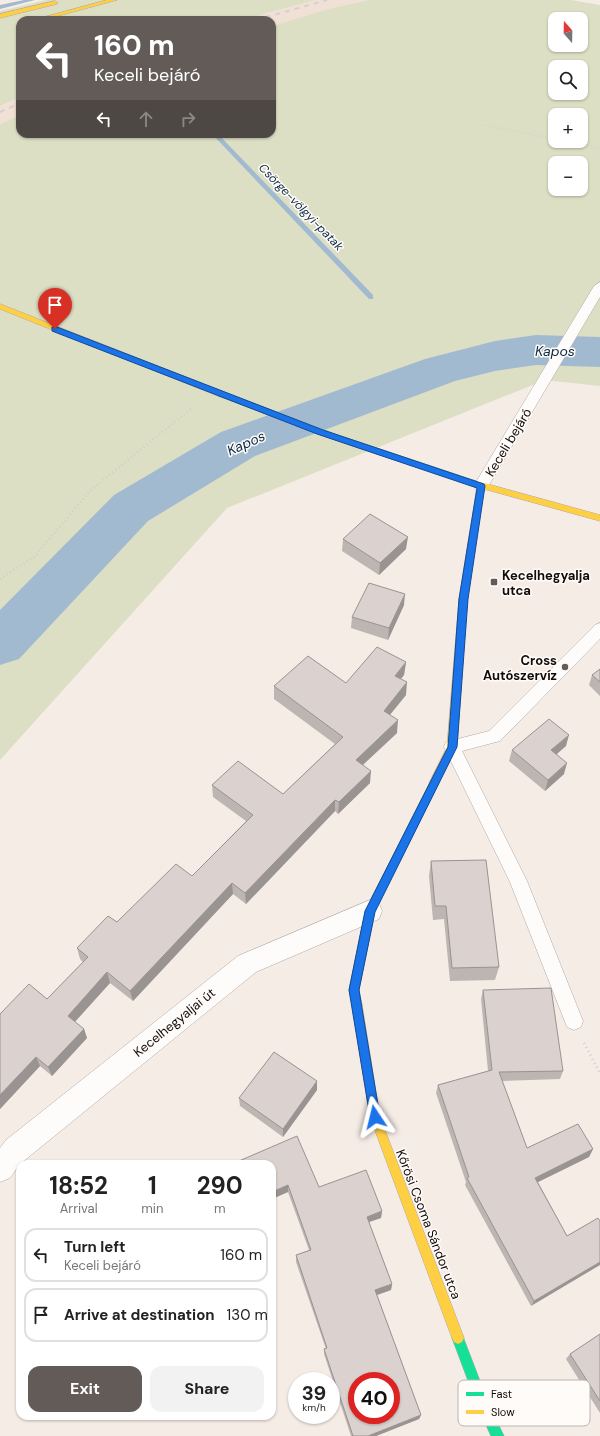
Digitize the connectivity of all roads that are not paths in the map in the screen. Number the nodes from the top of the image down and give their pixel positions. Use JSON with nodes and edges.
{"nodes":[{"id":1,"x":114,"y":0,"type":"edge"},
{"id":2,"x":62,"y":1,"type":"dead end"},
{"id":3,"x":0,"y":16,"type":"edge"},
{"id":4,"x":52,"y":16,"type":"edge"},
{"id":5,"x":600,"y":286,"type":"edge"},
{"id":6,"x":0,"y":306,"type":"edge"},
{"id":7,"x":481,"y":486,"type":"junction"},
{"id":8,"x":600,"y":518,"type":"edge"},
{"id":9,"x":600,"y":629,"type":"edge"},
{"id":10,"x":452,"y":747,"type":"junction"},
{"id":11,"x":370,"y":911,"type":"junction"},
{"id":12,"x":574,"y":1022,"type":"road end"},
{"id":13,"x":0,"y":1168,"type":"edge"},
{"id":14,"x":474,"y":1380,"type":"edge"},
{"id":15,"x":493,"y":1426,"type":"edge"},
{"id":16,"x":498,"y":1436,"type":"edge"}],
"edges":[{"from":1,"to":4,"type":"street"},
{"from":2,"to":3,"type":"street"},
{"from":5,"to":7,"type":"lane","name":"Keceli bejáró"},
{"from":6,"to":7,"type":"street","name":"Keceli bejáró"},
{"from":7,"to":8,"type":"street"},
{"from":7,"to":10,"type":"street","name":"Kőrösi Csoma Sándor utca"},
{"from":9,"to":10,"type":"lane"},
{"from":10,"to":11,"type":"street","name":"Kőrösi Csoma Sándor utca"},
{"from":10,"to":12,"type":"lane"},
{"from":11,"to":13,"type":"street","name":"Kecelhegyaljai út"},
{"from":11,"to":14,"type":"street","name":"Kőrösi Csoma Sándor utca"},
{"from":15,"to":16,"type":"street","name":"Kőrösi Csoma Sándor utca"}]}
